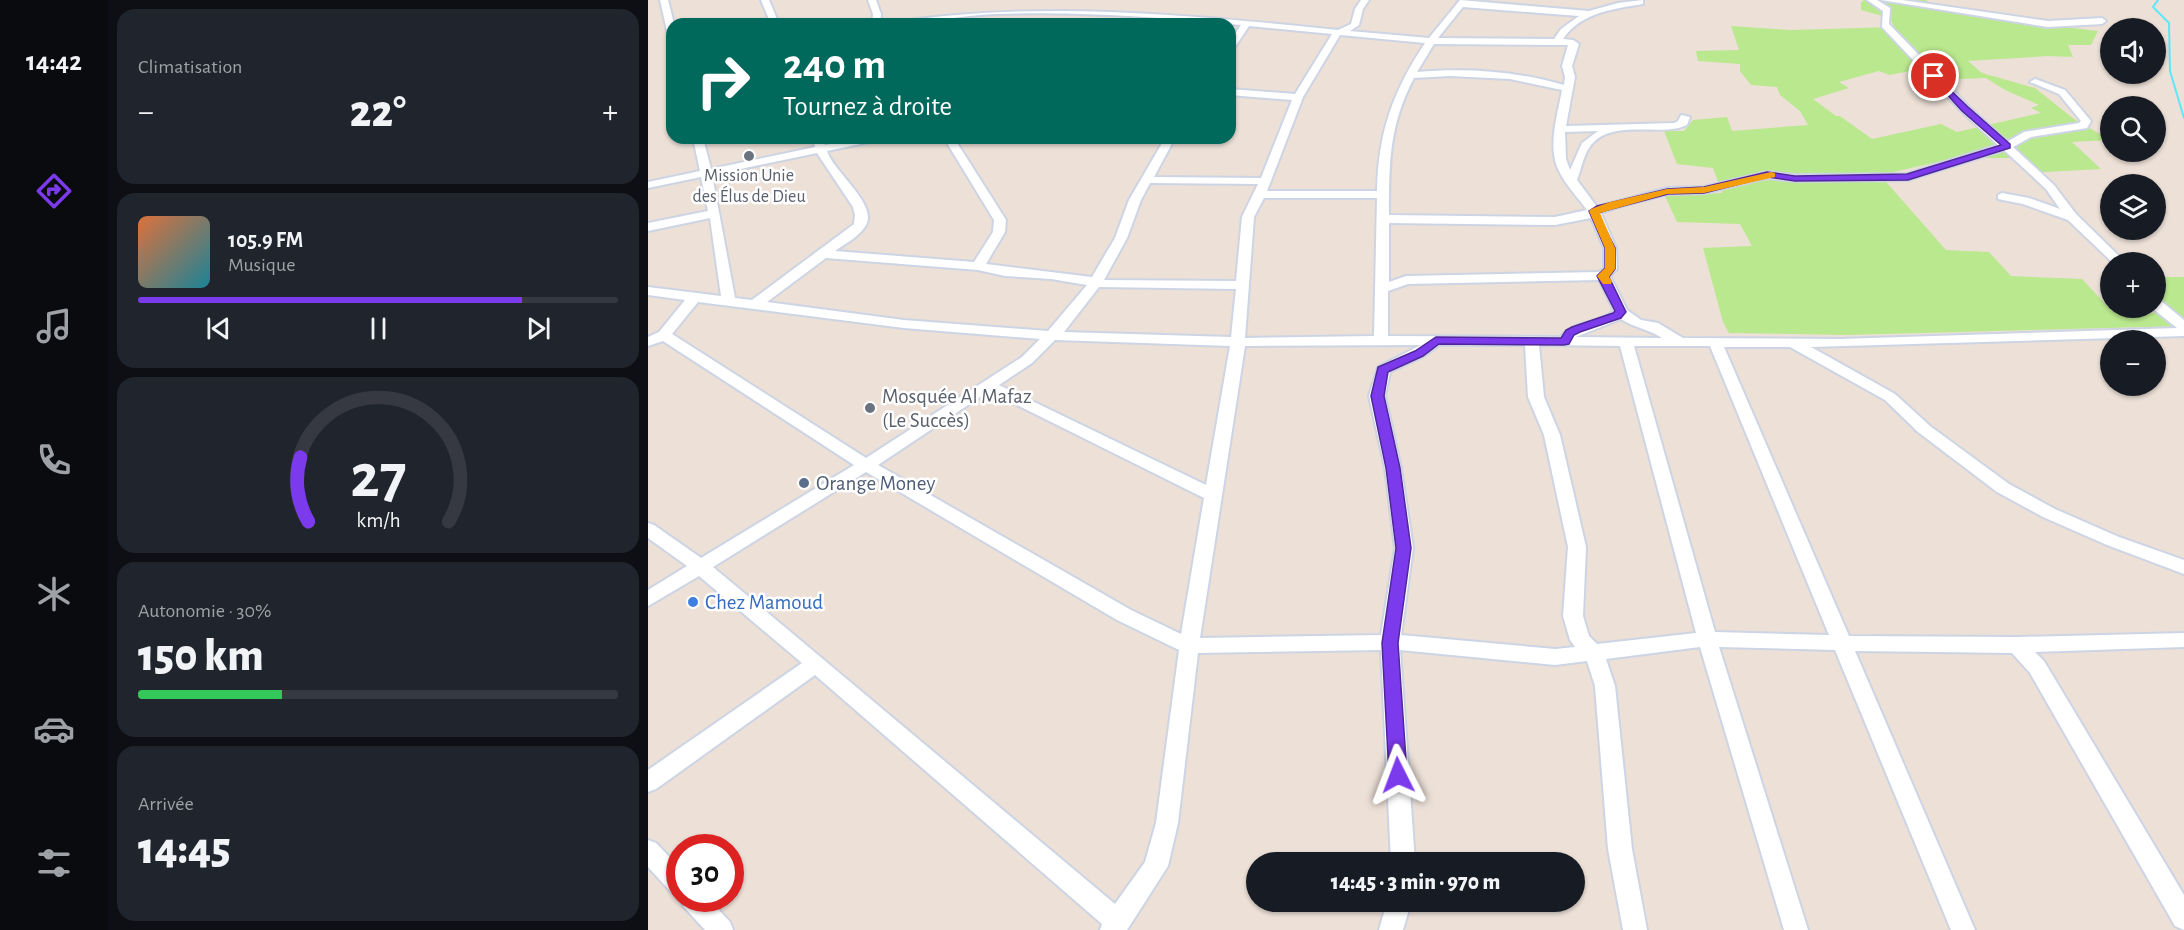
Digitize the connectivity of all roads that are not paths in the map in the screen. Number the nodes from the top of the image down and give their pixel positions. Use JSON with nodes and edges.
{"nodes":[{"id":1,"x":664,"y":0,"type":"edge"},
{"id":2,"x":765,"y":0,"type":"edge"},
{"id":3,"x":872,"y":0,"type":"edge"},
{"id":4,"x":1364,"y":0,"type":"edge"},
{"id":5,"x":1871,"y":0,"type":"edge"},
{"id":6,"x":1885,"y":0,"type":"edge"},
{"id":7,"x":1086,"y":1,"type":"edge"},
{"id":8,"x":1462,"y":2,"type":"edge"},
{"id":9,"x":1640,"y":2,"type":"dead end"},
{"id":10,"x":1154,"y":4,"type":"dead end"},
{"id":11,"x":1531,"y":4,"type":"edge"},
{"id":12,"x":1086,"y":11,"type":"junction"},
{"id":13,"x":1140,"y":13,"type":"junction"},
{"id":14,"x":1588,"y":14,"type":"junction"},
{"id":15,"x":1169,"y":16,"type":"junction"},
{"id":16,"x":668,"y":18,"type":"edge"},
{"id":17,"x":772,"y":18,"type":"edge"},
{"id":18,"x":877,"y":18,"type":"edge"},
{"id":19,"x":942,"y":18,"type":"edge"},
{"id":20,"x":1167,"y":18,"type":"edge"},
{"id":21,"x":1191,"y":18,"type":"edge"},
{"id":22,"x":2100,"y":21,"type":"edge"},
{"id":23,"x":1236,"y":22,"type":"edge"},
{"id":24,"x":1247,"y":23,"type":"junction"},
{"id":25,"x":1337,"y":33,"type":"junction"},
{"id":26,"x":1236,"y":39,"type":"edge"},
{"id":27,"x":1558,"y":40,"type":"junction"},
{"id":28,"x":1429,"y":41,"type":"junction"},
{"id":29,"x":1410,"y":75,"type":"junction"},
{"id":30,"x":2035,"y":82,"type":"dead end"},
{"id":31,"x":1568,"y":89,"type":"junction"},
{"id":32,"x":1236,"y":92,"type":"edge"},
{"id":33,"x":1298,"y":97,"type":"junction"},
{"id":34,"x":1685,"y":117,"type":"dead end"},
{"id":35,"x":1617,"y":127,"type":"junction"},
{"id":36,"x":1560,"y":129,"type":"junction"},
{"id":37,"x":700,"y":144,"type":"edge"},
{"id":38,"x":820,"y":144,"type":"edge"},
{"id":39,"x":953,"y":144,"type":"edge"},
{"id":40,"x":1166,"y":144,"type":"edge"},
{"id":41,"x":2007,"y":146,"type":"junction"},
{"id":42,"x":708,"y":172,"type":"junction"},
{"id":43,"x":1147,"y":180,"type":"junction"},
{"id":44,"x":1571,"y":180,"type":"junction"},
{"id":45,"x":648,"y":185,"type":"edge"},
{"id":46,"x":1263,"y":188,"type":"junction"},
{"id":47,"x":1383,"y":194,"type":"junction"},
{"id":48,"x":2002,"y":197,"type":"dead end"},
{"id":49,"x":1594,"y":211,"type":"junction"},
{"id":50,"x":715,"y":213,"type":"junction"},
{"id":51,"x":2073,"y":217,"type":"junction"},
{"id":52,"x":1383,"y":219,"type":"junction"},
{"id":53,"x":648,"y":227,"type":"edge"},
{"id":54,"x":2109,"y":252,"type":"edge"},
{"id":55,"x":825,"y":254,"type":"junction"},
{"id":56,"x":978,"y":266,"type":"junction"},
{"id":57,"x":1603,"y":276,"type":"junction"},
{"id":58,"x":1096,"y":282,"type":"junction"},
{"id":59,"x":1241,"y":285,"type":"junction"},
{"id":60,"x":1382,"y":289,"type":"junction"},
{"id":61,"x":648,"y":291,"type":"edge"},
{"id":62,"x":694,"y":298,"type":"junction"},
{"id":63,"x":729,"y":302,"type":"junction"},
{"id":64,"x":753,"y":306,"type":"junction"},
{"id":65,"x":1621,"y":312,"type":"junction"},
{"id":66,"x":2166,"y":312,"type":"edge"},
{"id":67,"x":2184,"y":327,"type":"edge"},
{"id":68,"x":2184,"y":332,"type":"edge"},
{"id":69,"x":1053,"y":336,"type":"junction"},
{"id":70,"x":656,"y":338,"type":"edge"},
{"id":71,"x":1381,"y":340,"type":"junction"},
{"id":72,"x":1436,"y":340,"type":"junction"},
{"id":73,"x":1533,"y":341,"type":"junction"},
{"id":74,"x":1564,"y":341,"type":"junction"},
{"id":75,"x":1238,"y":342,"type":"junction"},
{"id":76,"x":1626,"y":342,"type":"junction"},
{"id":77,"x":1678,"y":342,"type":"junction"},
{"id":78,"x":1715,"y":342,"type":"junction"},
{"id":79,"x":1791,"y":342,"type":"junction"},
{"id":80,"x":990,"y":386,"type":"junction"},
{"id":81,"x":866,"y":465,"type":"junction"},
{"id":82,"x":1212,"y":495,"type":"junction"},
{"id":83,"x":648,"y":529,"type":"edge"},
{"id":84,"x":2184,"y":567,"type":"edge"},
{"id":85,"x":702,"y":568,"type":"junction"},
{"id":86,"x":648,"y":599,"type":"edge"},
{"id":87,"x":1707,"y":639,"type":"junction"},
{"id":88,"x":2184,"y":640,"type":"edge"},
{"id":89,"x":1390,"y":643,"type":"junction"},
{"id":90,"x":1843,"y":643,"type":"junction"},
{"id":91,"x":2017,"y":645,"type":"junction"},
{"id":92,"x":1190,"y":646,"type":"junction"},
{"id":93,"x":1594,"y":653,"type":"junction"},
{"id":94,"x":816,"y":664,"type":"junction"},
{"id":95,"x":648,"y":782,"type":"edge"},
{"id":96,"x":648,"y":851,"type":"edge"},
{"id":97,"x":1402,"y":852,"type":"edge"},
{"id":98,"x":666,"y":870,"type":"edge"},
{"id":99,"x":705,"y":912,"type":"edge"},
{"id":100,"x":1396,"y":912,"type":"edge"},
{"id":101,"x":2184,"y":918,"type":"edge"},
{"id":102,"x":1115,"y":926,"type":"edge"},
{"id":103,"x":721,"y":930,"type":"edge"},
{"id":104,"x":1391,"y":930,"type":"edge"},
{"id":105,"x":1635,"y":930,"type":"edge"},
{"id":106,"x":1796,"y":930,"type":"edge"},
{"id":107,"x":1963,"y":930,"type":"edge"}],
"edges":[{"from":1,"to":16,"type":"street"},
{"from":2,"to":17,"type":"street"},
{"from":3,"to":18,"type":"street"},
{"from":4,"to":25,"type":"street"},
{"from":5,"to":41,"type":"street"},
{"from":6,"to":22,"type":"street"},
{"from":7,"to":12,"type":"street"},
{"from":8,"to":11,"type":"street"},
{"from":8,"to":28,"type":"street"},
{"from":9,"to":14,"type":"street"},
{"from":10,"to":13,"type":"street"},
{"from":11,"to":14,"type":"street"},
{"from":12,"to":13,"type":"street"},
{"from":12,"to":19,"type":"street"},
{"from":13,"to":15,"type":"street"},
{"from":14,"to":27,"type":"street"},
{"from":15,"to":20,"type":"street"},
{"from":15,"to":21,"type":"street"},
{"from":23,"to":24,"type":"street"},
{"from":24,"to":25,"type":"street"},
{"from":24,"to":26,"type":"street"},
{"from":25,"to":28,"type":"street"},
{"from":25,"to":33,"type":"street"},
{"from":27,"to":28,"type":"street"},
{"from":27,"to":31,"type":"street"},
{"from":28,"to":29,"type":"street"},
{"from":29,"to":31,"type":"street"},
{"from":29,"to":47,"type":"street"},
{"from":30,"to":41,"type":"street"},
{"from":31,"to":36,"type":"street"},
{"from":32,"to":33,"type":"street"},
{"from":33,"to":46,"type":"street"},
{"from":34,"to":35,"type":"street"},
{"from":35,"to":36,"type":"street"},
{"from":35,"to":44,"type":"street"},
{"from":36,"to":44,"type":"street"},
{"from":37,"to":42,"type":"street"},
{"from":38,"to":42,"type":"street"},
{"from":38,"to":55,"type":"street"},
{"from":39,"to":56,"type":"street"},
{"from":40,"to":43,"type":"street"},
{"from":41,"to":49,"type":"street"},
{"from":41,"to":51,"type":"street"},
{"from":42,"to":45,"type":"street"},
{"from":42,"to":50,"type":"street"},
{"from":43,"to":46,"type":"street"},
{"from":43,"to":58,"type":"street"},
{"from":44,"to":49,"type":"street"},
{"from":46,"to":47,"type":"street"},
{"from":46,"to":59,"type":"street"},
{"from":47,"to":52,"type":"street"},
{"from":48,"to":51,"type":"street"},
{"from":49,"to":52,"type":"street"},
{"from":49,"to":57,"type":"street"},
{"from":50,"to":53,"type":"street"},
{"from":50,"to":63,"type":"street"},
{"from":51,"to":54,"type":"street"},
{"from":52,"to":60,"type":"street"},
{"from":55,"to":56,"type":"street"},
{"from":55,"to":64,"type":"street"},
{"from":56,"to":58,"type":"street"},
{"from":57,"to":60,"type":"street"},
{"from":57,"to":65,"type":"street"},
{"from":58,"to":59,"type":"street"},
{"from":58,"to":69,"type":"street"},
{"from":59,"to":75,"type":"street"},
{"from":60,"to":71,"type":"street"},
{"from":61,"to":62,"type":"street"},
{"from":62,"to":63,"type":"street"},
{"from":62,"to":70,"type":"street"},
{"from":63,"to":64,"type":"street"},
{"from":64,"to":69,"type":"street"},
{"from":65,"to":74,"type":"street"},
{"from":65,"to":77,"type":"street"},
{"from":66,"to":67,"type":"street"},
{"from":68,"to":79,"type":"street"},
{"from":69,"to":75,"type":"street"},
{"from":69,"to":80,"type":"street"},
{"from":70,"to":81,"type":"street"},
{"from":71,"to":72,"type":"street"},
{"from":71,"to":75,"type":"street"},
{"from":72,"to":73,"type":"street"},
{"from":72,"to":89,"type":"street"},
{"from":73,"to":74,"type":"street"},
{"from":73,"to":93,"type":"street"},
{"from":74,"to":76,"type":"street"},
{"from":75,"to":82,"type":"street"},
{"from":76,"to":77,"type":"street"},
{"from":76,"to":87,"type":"street"},
{"from":77,"to":78,"type":"street"},
{"from":78,"to":79,"type":"street"},
{"from":78,"to":90,"type":"street"},
{"from":79,"to":84,"type":"street"},
{"from":80,"to":81,"type":"street"},
{"from":80,"to":82,"type":"street"},
{"from":81,"to":85,"type":"street"},
{"from":81,"to":92,"type":"street"},
{"from":82,"to":92,"type":"street"},
{"from":83,"to":85,"type":"street"},
{"from":85,"to":86,"type":"street"},
{"from":85,"to":94,"type":"street"},
{"from":87,"to":90,"type":"street"},
{"from":87,"to":93,"type":"street"},
{"from":87,"to":106,"type":"street"},
{"from":88,"to":91,"type":"street"},
{"from":89,"to":92,"type":"street"},
{"from":89,"to":93,"type":"street"},
{"from":89,"to":97,"type":"street"},
{"from":90,"to":91,"type":"street"},
{"from":90,"to":107,"type":"street"},
{"from":91,"to":101,"type":"street"},
{"from":92,"to":102,"type":"street"},
{"from":93,"to":105,"type":"street"},
{"from":94,"to":95,"type":"street"},
{"from":94,"to":102,"type":"street"},
{"from":96,"to":98,"type":"street"},
{"from":99,"to":103,"type":"street"},
{"from":100,"to":104,"type":"street"}]}
